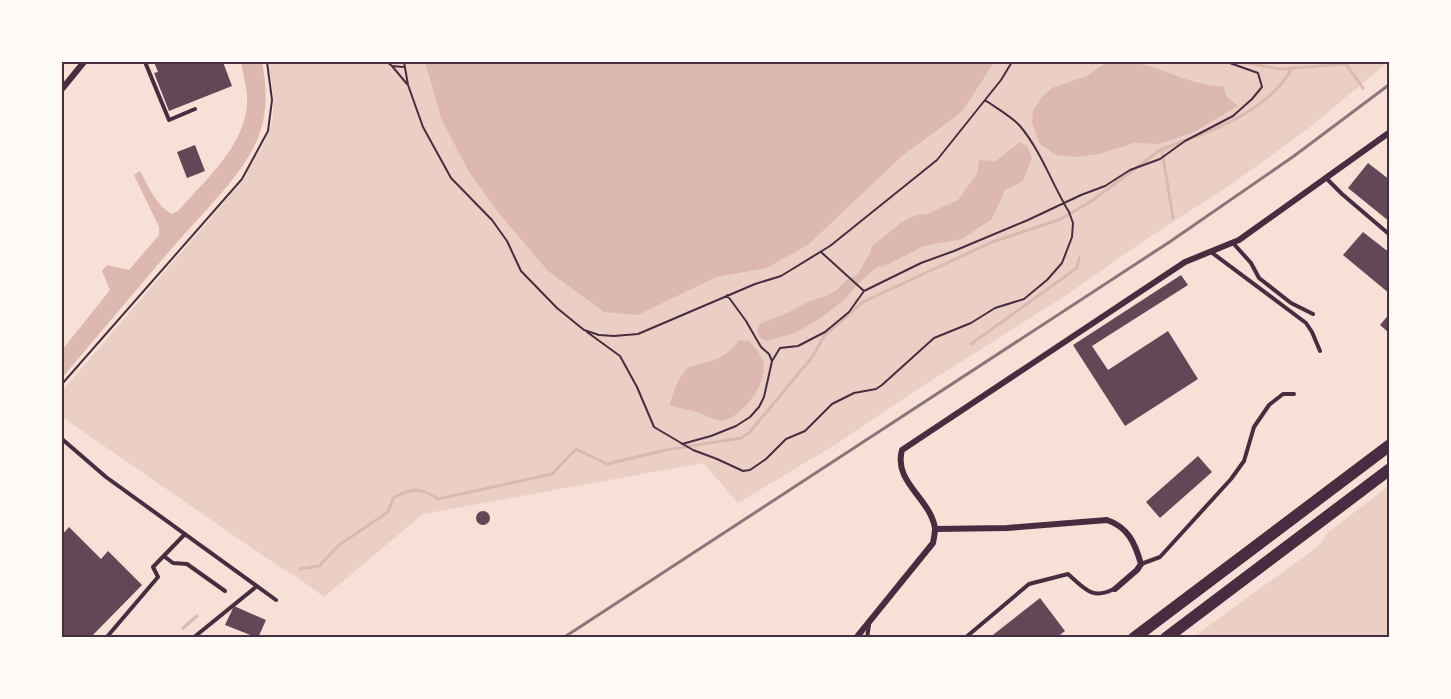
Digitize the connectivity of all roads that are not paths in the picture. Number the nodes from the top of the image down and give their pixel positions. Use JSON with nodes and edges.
{"nodes":[{"id":1,"x":84,"y":62,"type":"edge"},
{"id":2,"x":145,"y":62,"type":"edge"},
{"id":3,"x":62,"y":89,"type":"edge"},
{"id":4,"x":195,"y":110,"type":"dead end"},
{"id":5,"x":1389,"y":132,"type":"edge"},
{"id":6,"x":1326,"y":178,"type":"junction"},
{"id":7,"x":1389,"y":235,"type":"edge"},
{"id":8,"x":1233,"y":243,"type":"junction"},
{"id":9,"x":1211,"y":252,"type":"junction"},
{"id":10,"x":1313,"y":314,"type":"dead end"},
{"id":11,"x":1320,"y":351,"type":"dead end"},
{"id":12,"x":1294,"y":394,"type":"dead end"},
{"id":13,"x":62,"y":439,"type":"edge"},
{"id":14,"x":1389,"y":445,"type":"edge"},
{"id":15,"x":1389,"y":469,"type":"edge"},
{"id":16,"x":935,"y":529,"type":"junction"},
{"id":17,"x":185,"y":534,"type":"junction"},
{"id":18,"x":165,"y":557,"type":"junction"},
{"id":19,"x":1141,"y":564,"type":"junction"},
{"id":20,"x":257,"y":586,"type":"junction"},
{"id":21,"x":1115,"y":589,"type":"joint"},
{"id":22,"x":225,"y":591,"type":"dead end"},
{"id":23,"x":276,"y":600,"type":"dead end"},
{"id":24,"x":869,"y":621,"type":"junction"},
{"id":25,"x":106,"y":638,"type":"edge"},
{"id":26,"x":193,"y":638,"type":"edge"},
{"id":27,"x":856,"y":638,"type":"edge"},
{"id":28,"x":867,"y":638,"type":"edge"},
{"id":29,"x":965,"y":638,"type":"edge"},
{"id":30,"x":1134,"y":638,"type":"edge"},
{"id":31,"x":1166,"y":638,"type":"edge"}],
"edges":[{"from":1,"to":3,"type":"street"},
{"from":2,"to":4,"type":"lane"},
{"from":5,"to":6,"type":"street"},
{"from":6,"to":7,"type":"lane"},
{"from":6,"to":8,"type":"street"},
{"from":8,"to":9,"type":"street"},
{"from":8,"to":10,"type":"lane"},
{"from":9,"to":11,"type":"lane"},
{"from":9,"to":16,"type":"street"},
{"from":12,"to":19,"type":"lane"},
{"from":13,"to":17,"type":"lane"},
{"from":14,"to":30,"type":"highway"},
{"from":15,"to":31,"type":"highway"},
{"from":16,"to":19,"type":"street"},
{"from":16,"to":24,"type":"street"},
{"from":17,"to":18,"type":"lane"},
{"from":17,"to":20,"type":"lane"},
{"from":18,"to":22,"type":"lane"},
{"from":18,"to":25,"type":"lane"},
{"from":19,"to":21,"type":"street"},
{"from":20,"to":23,"type":"lane"},
{"from":20,"to":26,"type":"lane"},
{"from":21,"to":29,"type":"lane"},
{"from":24,"to":27,"type":"street"},
{"from":24,"to":28,"type":"lane"}]}
